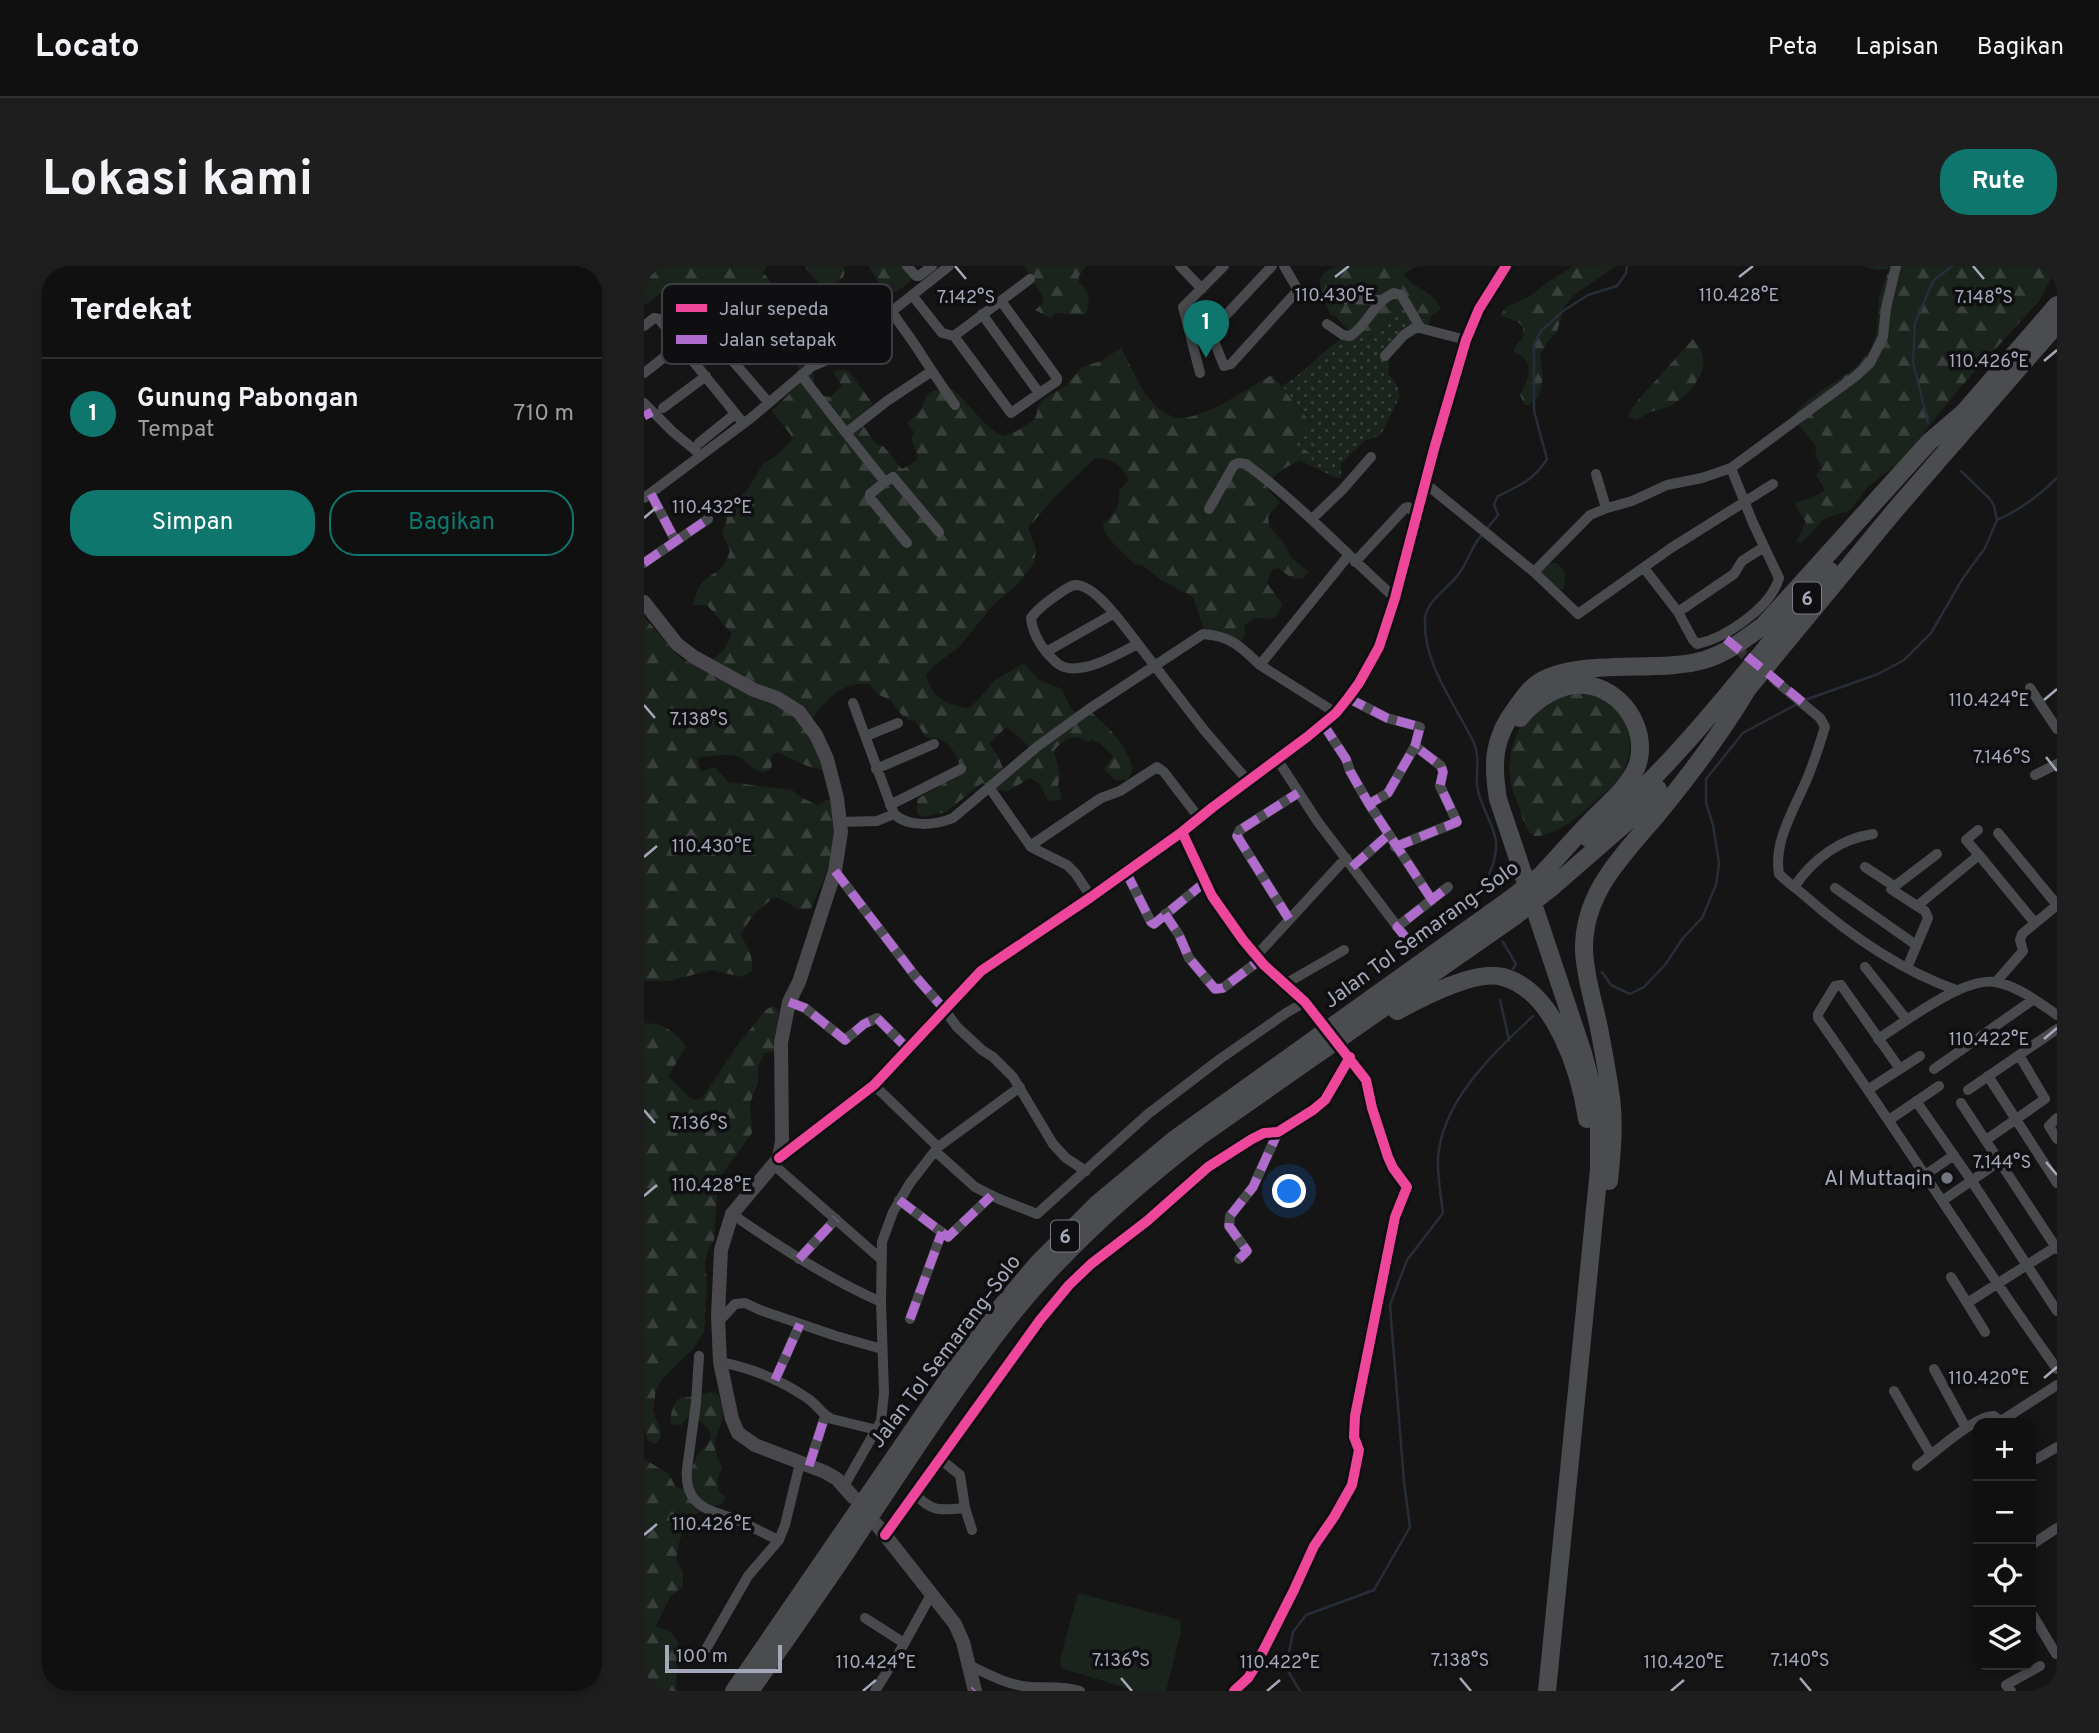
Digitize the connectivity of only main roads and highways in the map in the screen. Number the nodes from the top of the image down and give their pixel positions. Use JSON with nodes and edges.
{"nodes":[{"id":1,"x":1506,"y":266,"type":"edge"},
{"id":2,"x":2057,"y":305,"type":"edge"},
{"id":3,"x":2057,"y":324,"type":"edge"},
{"id":4,"x":1964,"y":412,"type":"junction"},
{"id":5,"x":644,"y":602,"type":"edge"},
{"id":6,"x":1747,"y":690,"type":"junction"},
{"id":7,"x":1545,"y":879,"type":"junction"},
{"id":8,"x":1304,"y":1064,"type":"junction"},
{"id":9,"x":787,"y":1145,"type":"junction"},
{"id":10,"x":1612,"y":1153,"type":"junction"},
{"id":11,"x":1591,"y":1252,"type":"junction"},
{"id":12,"x":849,"y":1491,"type":"road end"},
{"id":13,"x":881,"y":1530,"type":"road end"},
{"id":14,"x":734,"y":1691,"type":"edge"},
{"id":15,"x":750,"y":1691,"type":"edge"},
{"id":16,"x":975,"y":1691,"type":"edge"},
{"id":17,"x":1547,"y":1691,"type":"edge"},
{"id":18,"x":1558,"y":1691,"type":"edge"}],
"edges":[{"from":1,"to":9,"type":"main road"},
{"from":2,"to":4,"type":"highway","name":"Jalan Tol Semarang–Solo","number":"6"},
{"from":3,"to":6,"type":"highway","name":"Jalan Tol Semarang–Solo","number":"6"},
{"from":4,"to":7,"type":"highway","name":"Jalan Tol Semarang–Solo","number":"6"},
{"from":4,"to":11,"type":"highway"},
{"from":5,"to":9,"type":"main road"},
{"from":6,"to":7,"type":"highway","name":"Jalan Tol Semarang–Solo","number":"6"},
{"from":6,"to":10,"type":"highway"},
{"from":7,"to":8,"type":"highway","name":"Jalan Tol Semarang–Solo","number":"6","bridge":true},
{"from":7,"to":10,"type":"highway"},
{"from":7,"to":14,"type":"highway","name":"Jalan Tol Semarang–Solo","number":"6","bridge":true},
{"from":8,"to":11,"type":"highway"},
{"from":8,"to":15,"type":"highway","name":"Jalan Tol Semarang–Solo","number":"6"},
{"from":9,"to":12,"type":"main road"},
{"from":10,"to":18,"type":"highway"},
{"from":11,"to":17,"type":"highway"},
{"from":13,"to":16,"type":"main road"}]}
